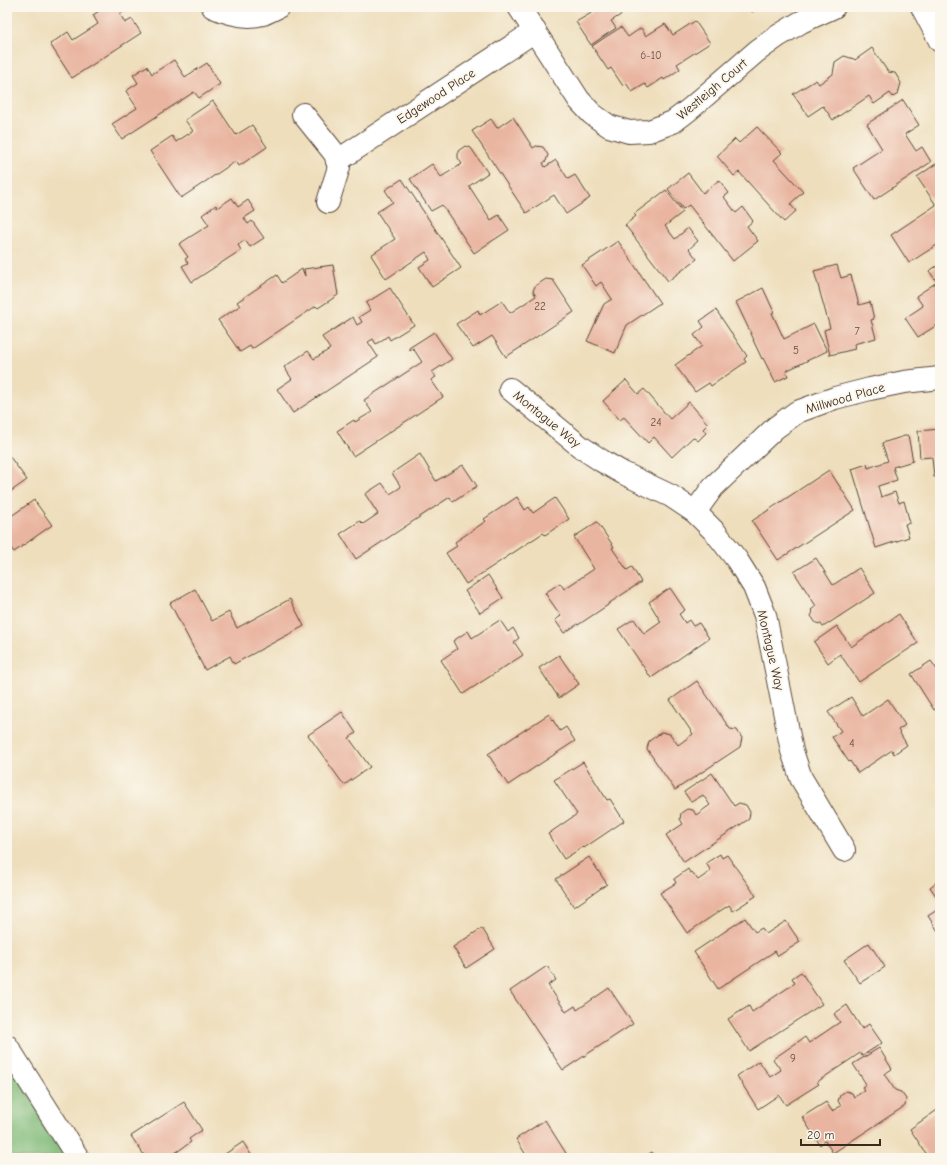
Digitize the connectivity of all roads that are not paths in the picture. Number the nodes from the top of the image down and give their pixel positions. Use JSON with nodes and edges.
{"nodes":[{"id":1,"x":213,"y":7,"type":"edge"},
{"id":2,"x":278,"y":7,"type":"edge"},
{"id":3,"x":519,"y":7,"type":"edge"},
{"id":4,"x":834,"y":7,"type":"edge"},
{"id":5,"x":922,"y":7,"type":"edge"},
{"id":6,"x":535,"y":31,"type":"junction"},
{"id":7,"x":940,"y":41,"type":"edge"},
{"id":8,"x":303,"y":114,"type":"dead end"},
{"id":9,"x":337,"y":161,"type":"junction"},
{"id":10,"x":328,"y":202,"type":"dead end"},
{"id":11,"x":940,"y":378,"type":"edge"},
{"id":12,"x":510,"y":389,"type":"dead end"},
{"id":13,"x":695,"y":512,"type":"junction"},
{"id":14,"x":844,"y":850,"type":"dead end"},
{"id":15,"x":7,"y":1046,"type":"edge"},
{"id":16,"x":78,"y":1158,"type":"edge"}],
"edges":[{"from":1,"to":2,"type":"street"},
{"from":3,"to":6,"type":"street","name":"Westleigh Court"},
{"from":4,"to":6,"type":"street","name":"Westleigh Court"},
{"from":5,"to":7,"type":"street"},
{"from":6,"to":9,"type":"street","name":"Edgewood Place"},
{"from":8,"to":9,"type":"street"},
{"from":9,"to":10,"type":"street"},
{"from":11,"to":13,"type":"street","name":"Millwood Place"},
{"from":12,"to":13,"type":"street","name":"Montague Way"},
{"from":13,"to":14,"type":"street","name":"Montague Way"},
{"from":15,"to":16,"type":"street"}]}
